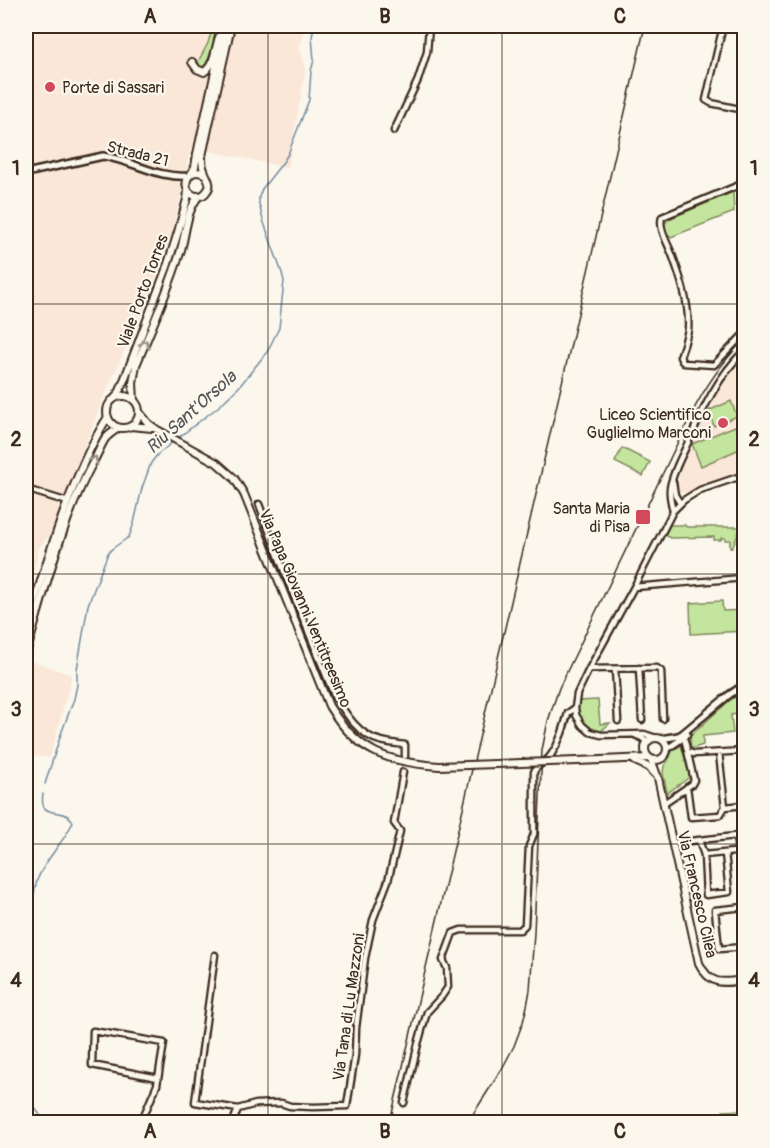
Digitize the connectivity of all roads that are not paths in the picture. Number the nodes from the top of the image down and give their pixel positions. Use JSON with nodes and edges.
{"nodes":[{"id":1,"x":224,"y":26,"type":"edge"},
{"id":2,"x":231,"y":26,"type":"edge"},
{"id":3,"x":429,"y":26,"type":"edge"},
{"id":4,"x":723,"y":26,"type":"edge"},
{"id":5,"x":192,"y":62,"type":"dead end"},
{"id":6,"x":744,"y":110,"type":"edge"},
{"id":7,"x":394,"y":131,"type":"dead end"},
{"id":8,"x":26,"y":173,"type":"edge"},
{"id":9,"x":190,"y":175,"type":"junction"},
{"id":10,"x":206,"y":175,"type":"junction"},
{"id":11,"x":174,"y":176,"type":"junction"},
{"id":12,"x":744,"y":183,"type":"edge"},
{"id":13,"x":187,"y":187,"type":"junction"},
{"id":14,"x":199,"y":196,"type":"junction"},
{"id":15,"x":28,"y":295,"type":"edge"},
{"id":16,"x":26,"y":324,"type":"edge"},
{"id":17,"x":744,"y":334,"type":"edge"},
{"id":18,"x":744,"y":351,"type":"edge"},
{"id":19,"x":115,"y":398,"type":"junction"},
{"id":20,"x":134,"y":400,"type":"junction"},
{"id":21,"x":139,"y":412,"type":"junction"},
{"id":22,"x":108,"y":417,"type":"junction"},
{"id":23,"x":131,"y":426,"type":"junction"},
{"id":24,"x":119,"y":428,"type":"junction"},
{"id":25,"x":156,"y":429,"type":"junction"},
{"id":26,"x":673,"y":476,"type":"junction"},
{"id":27,"x":743,"y":477,"type":"edge"},
{"id":28,"x":26,"y":489,"type":"edge"},
{"id":29,"x":68,"y":502,"type":"junction"},
{"id":30,"x":680,"y":503,"type":"junction"},
{"id":31,"x":259,"y":504,"type":"dead end"},
{"id":32,"x":673,"y":511,"type":"junction"},
{"id":33,"x":744,"y":578,"type":"edge"},
{"id":34,"x":278,"y":579,"type":"junction"},
{"id":35,"x":287,"y":579,"type":"junction"},
{"id":36,"x":634,"y":587,"type":"junction"},
{"id":37,"x":26,"y":632,"type":"edge"},
{"id":38,"x":26,"y":654,"type":"edge"},
{"id":39,"x":639,"y":668,"type":"junction"},
{"id":40,"x":589,"y":669,"type":"junction"},
{"id":41,"x":615,"y":669,"type":"junction"},
{"id":42,"x":744,"y":685,"type":"edge"},
{"id":43,"x":575,"y":708,"type":"junction"},
{"id":44,"x":663,"y":719,"type":"dead end"},
{"id":45,"x":642,"y":720,"type":"dead end"},
{"id":46,"x":618,"y":721,"type":"dead end"},
{"id":47,"x":696,"y":723,"type":"junction"},
{"id":48,"x":632,"y":734,"type":"junction"},
{"id":49,"x":684,"y":737,"type":"junction"},
{"id":50,"x":658,"y":738,"type":"junction"},
{"id":51,"x":646,"y":745,"type":"junction"},
{"id":52,"x":667,"y":749,"type":"junction"},
{"id":53,"x":744,"y":751,"type":"edge"},
{"id":54,"x":688,"y":752,"type":"junction"},
{"id":55,"x":719,"y":753,"type":"junction"},
{"id":56,"x":405,"y":756,"type":"dead end"},
{"id":57,"x":629,"y":759,"type":"junction"},
{"id":58,"x":650,"y":759,"type":"junction"},
{"id":59,"x":660,"y":759,"type":"junction"},
{"id":60,"x":403,"y":772,"type":"dead end"},
{"id":61,"x":658,"y":778,"type":"junction"},
{"id":62,"x":687,"y":787,"type":"junction"},
{"id":63,"x":664,"y":803,"type":"junction"},
{"id":64,"x":744,"y":805,"type":"edge"},
{"id":65,"x":725,"y":807,"type":"junction"},
{"id":66,"x":699,"y":840,"type":"junction"},
{"id":67,"x":672,"y":843,"type":"junction"},
{"id":68,"x":744,"y":851,"type":"edge"},
{"id":69,"x":738,"y":852,"type":"junction"},
{"id":70,"x":725,"y":853,"type":"junction"},
{"id":71,"x":704,"y":855,"type":"junction"},
{"id":72,"x":744,"y":907,"type":"edge"},
{"id":73,"x":744,"y":947,"type":"edge"},
{"id":74,"x":215,"y":956,"type":"dead end"},
{"id":75,"x":744,"y":980,"type":"edge"},
{"id":76,"x":158,"y":1078,"type":"junction"},
{"id":77,"x":404,"y":1103,"type":"dead end"},
{"id":78,"x":238,"y":1109,"type":"junction"},
{"id":79,"x":141,"y":1122,"type":"edge"},
{"id":80,"x":233,"y":1122,"type":"edge"}],
"edges":[{"from":1,"to":5,"type":"main road"},
{"from":1,"to":9,"type":"main road"},
{"from":2,"to":10,"type":"main road"},
{"from":3,"to":7,"type":"street"},
{"from":4,"to":6,"type":"street"},
{"from":8,"to":11,"type":"street","name":"Strada 21"},
{"from":9,"to":10,"type":"main road"},
{"from":9,"to":11,"type":"street","name":"Strada 21"},
{"from":9,"to":13,"type":"main road"},
{"from":10,"to":14,"type":"main road"},
{"from":11,"to":13,"type":"street","name":"Strada 21"},
{"from":12,"to":17,"type":"street"},
{"from":13,"to":14,"type":"main road"},
{"from":13,"to":19,"type":"main road","name":"Viale Porto Torres"},
{"from":20,"to":14,"type":"main road","name":"Viale Porto Torres","one_way":true},
{"from":15,"to":16,"type":"street"},
{"from":18,"to":26,"type":"street"},
{"from":19,"to":20,"type":"main road"},
{"from":19,"to":22,"type":"main road"},
{"from":20,"to":21,"type":"main road"},
{"from":21,"to":23,"type":"main road"},
{"from":21,"to":25,"type":"main road","name":"Via Papa Giovanni Ventitreesimo"},
{"from":22,"to":24,"type":"main road"},
{"from":22,"to":29,"type":"main road"},
{"from":23,"to":24,"type":"main road"},
{"from":23,"to":25,"type":"main road","name":"Via Papa Giovanni Ventitreesimo"},
{"from":38,"to":24,"type":"main road","one_way":true},
{"from":25,"to":34,"type":"main road","name":"Via Papa Giovanni Ventitreesimo"},
{"from":26,"to":30,"type":"street"},
{"from":26,"to":32,"type":"street"},
{"from":27,"to":30,"type":"street"},
{"from":28,"to":29,"type":"street"},
{"from":29,"to":37,"type":"main road"},
{"from":30,"to":32,"type":"street"},
{"from":31,"to":35,"type":"street"},
{"from":32,"to":36,"type":"street"},
{"from":33,"to":36,"type":"street"},
{"from":34,"to":35,"type":"street"},
{"from":34,"to":57,"type":"main road","name":"Via Papa Giovanni Ventitreesimo","bridge":true},
{"from":35,"to":56,"type":"street"},
{"from":36,"to":40,"type":"street"},
{"from":39,"to":41,"type":"street"},
{"from":39,"to":44,"type":"street"},
{"from":39,"to":45,"type":"street"},
{"from":40,"to":41,"type":"street"},
{"from":40,"to":43,"type":"street"},
{"from":41,"to":46,"type":"street"},
{"from":42,"to":47,"type":"street"},
{"from":43,"to":48,"type":"street"},
{"from":43,"to":77,"type":"street"},
{"from":47,"to":49,"type":"street"},
{"from":47,"to":50,"type":"street"},
{"from":48,"to":50,"type":"street"},
{"from":48,"to":51,"type":"street"},
{"from":49,"to":52,"type":"street"},
{"from":49,"to":54,"type":"street"},
{"from":50,"to":51,"type":"main road"},
{"from":50,"to":52,"type":"main road"},
{"from":51,"to":57,"type":"main road"},
{"from":51,"to":58,"type":"main road"},
{"from":52,"to":59,"type":"main road"},
{"from":53,"to":55,"type":"street"},
{"from":54,"to":55,"type":"street"},
{"from":54,"to":62,"type":"street"},
{"from":55,"to":65,"type":"street"},
{"from":57,"to":58,"type":"main road","name":"Via Papa Giovanni Ventitreesimo"},
{"from":57,"to":61,"type":"main road"},
{"from":58,"to":59,"type":"main road"},
{"from":58,"to":61,"type":"main road","name":"Via Francesco Cilea"},
{"from":59,"to":61,"type":"main road","name":"Via Francesco Cilea"},
{"from":60,"to":78,"type":"street","name":"Via Tana di Lu Mazzoni"},
{"from":61,"to":63,"type":"main road","name":"Via Francesco Cilea"},
{"from":62,"to":63,"type":"street"},
{"from":62,"to":65,"type":"street"},
{"from":63,"to":67,"type":"main road","name":"Via Francesco Cilea"},
{"from":64,"to":65,"type":"street"},
{"from":66,"to":67,"type":"street"},
{"from":66,"to":69,"type":"street"},
{"from":66,"to":71,"type":"street"},
{"from":67,"to":75,"type":"main road","name":"Via Francesco Cilea"},
{"from":68,"to":69,"type":"street"},
{"from":69,"to":70,"type":"street"},
{"from":70,"to":71,"type":"street"},
{"from":70,"to":71,"type":"street"},
{"from":72,"to":73,"type":"street"},
{"from":74,"to":78,"type":"street","name":"Via Tana di Lu Mazzoni"},
{"from":76,"to":76,"type":"street"},
{"from":76,"to":79,"type":"street"},
{"from":78,"to":80,"type":"street"}]}
